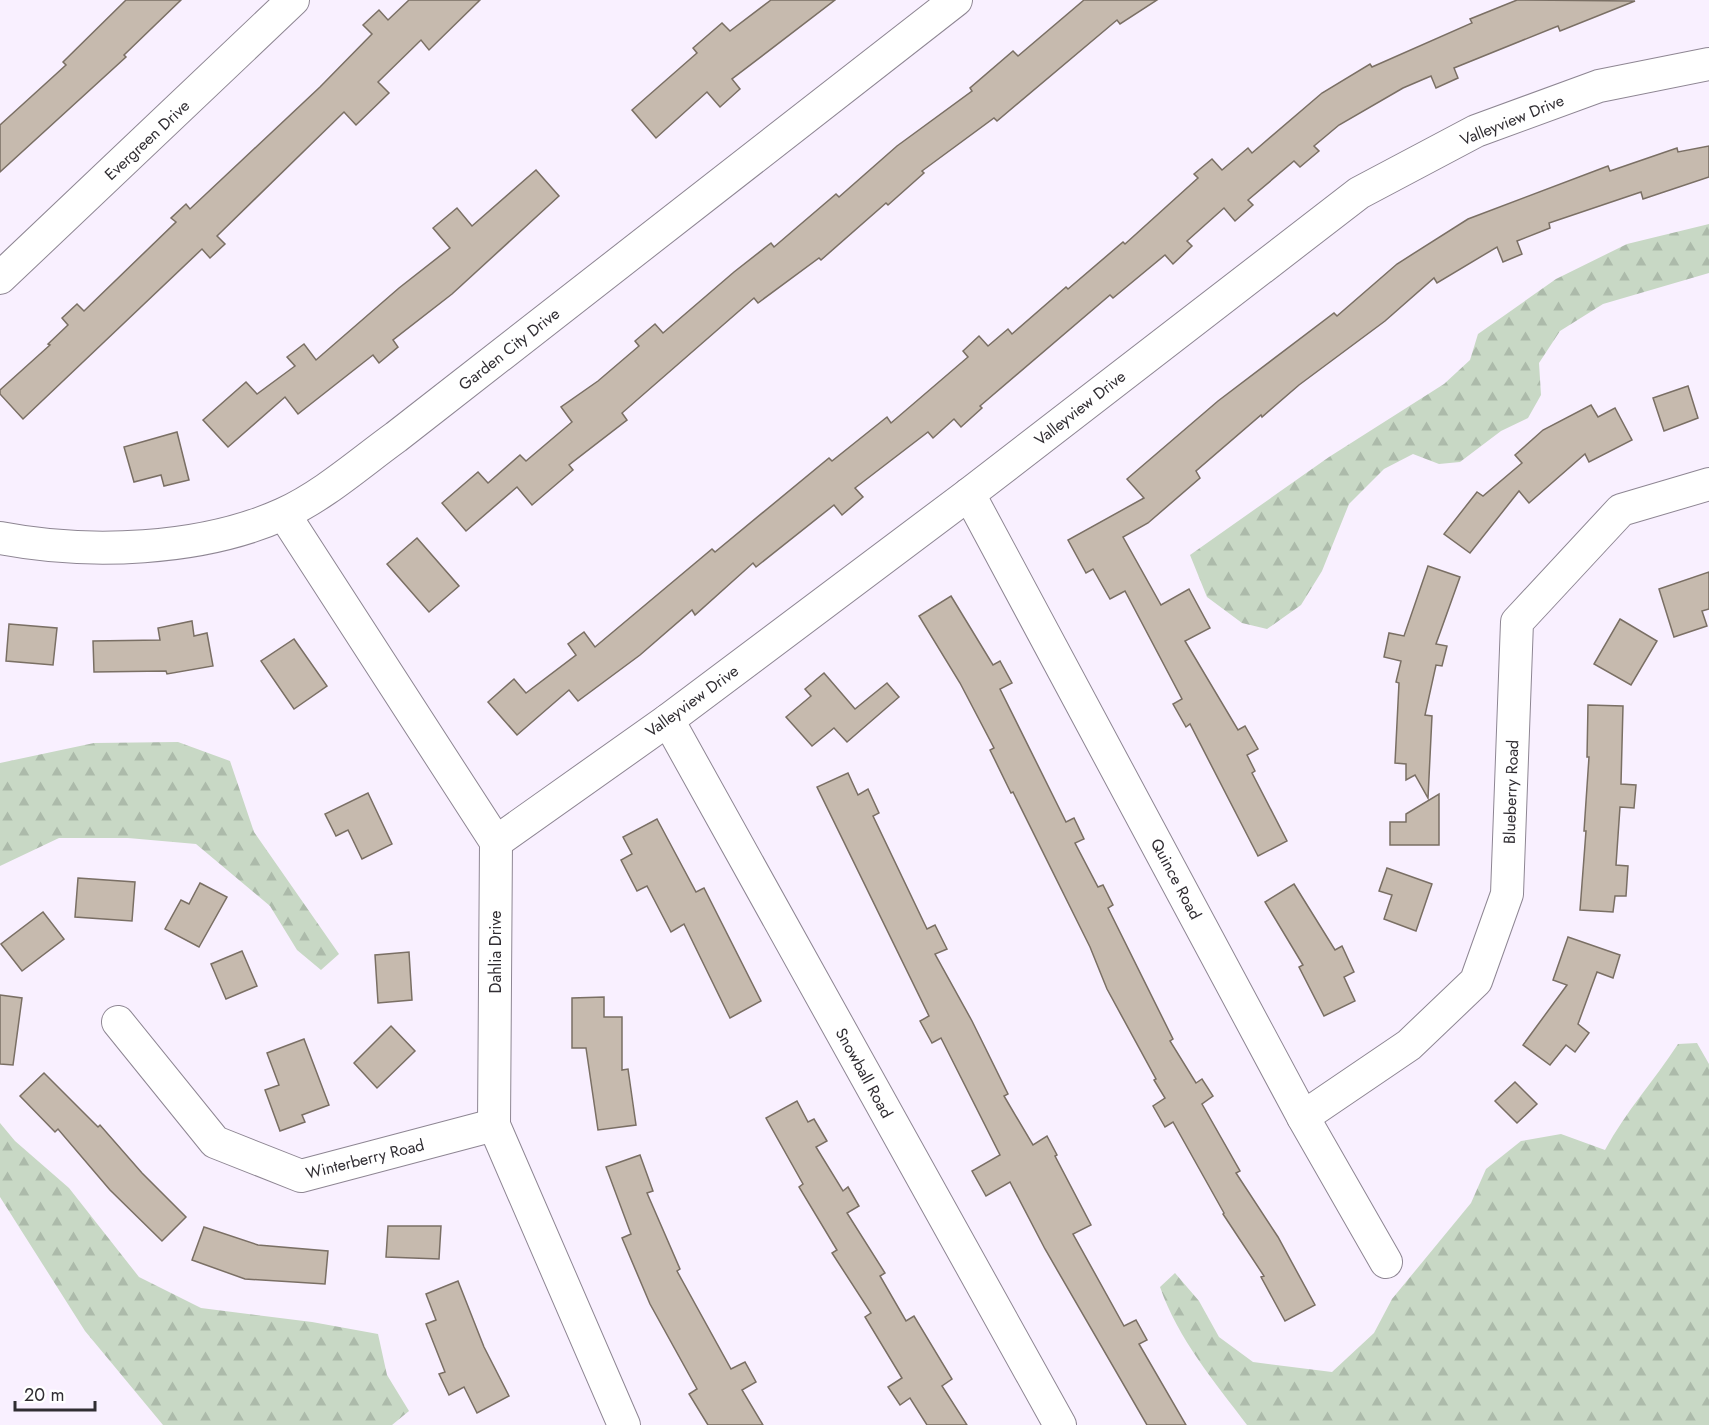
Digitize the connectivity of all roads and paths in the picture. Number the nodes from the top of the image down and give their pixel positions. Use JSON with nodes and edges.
{"nodes":[{"id":1,"x":293,"y":0,"type":"edge"},
{"id":2,"x":956,"y":0,"type":"edge"},
{"id":3,"x":1709,"y":64,"type":"edge"},
{"id":4,"x":0,"y":278,"type":"edge"},
{"id":5,"x":1709,"y":484,"type":"edge"},
{"id":6,"x":969,"y":494,"type":"junction"},
{"id":7,"x":284,"y":514,"type":"junction"},
{"id":8,"x":0,"y":538,"type":"edge"},
{"id":9,"x":668,"y":720,"type":"junction"},
{"id":10,"x":496,"y":842,"type":"junction"},
{"id":11,"x":118,"y":1022,"type":"dead end"},
{"id":12,"x":1303,"y":1117,"type":"junction"},
{"id":13,"x":494,"y":1125,"type":"junction"},
{"id":14,"x":1386,"y":1262,"type":"dead end"},
{"id":15,"x":624,"y":1425,"type":"edge"},
{"id":16,"x":1060,"y":1425,"type":"edge"}],
"edges":[{"from":1,"to":4,"type":"street","name":"Evergreen Drive"},
{"from":2,"to":7,"type":"street","name":"Garden City Drive"},
{"from":3,"to":6,"type":"street","name":"Valleyview Drive"},
{"from":5,"to":12,"type":"street","name":"Blueberry Road"},
{"from":6,"to":9,"type":"street","name":"Valleyview Drive"},
{"from":6,"to":12,"type":"street","name":"Quince Road"},
{"from":7,"to":8,"type":"street","name":"Garden City Drive"},
{"from":7,"to":10,"type":"street"},
{"from":9,"to":10,"type":"street","name":"Valleyview Drive"},
{"from":9,"to":16,"type":"street","name":"Snowball Road"},
{"from":10,"to":13,"type":"street","name":"Dahlia Drive"},
{"from":11,"to":13,"type":"street","name":"Winterberry Road"},
{"from":12,"to":14,"type":"street","name":"Quince Road"},
{"from":13,"to":15,"type":"street","name":"Dahlia Drive"}]}
